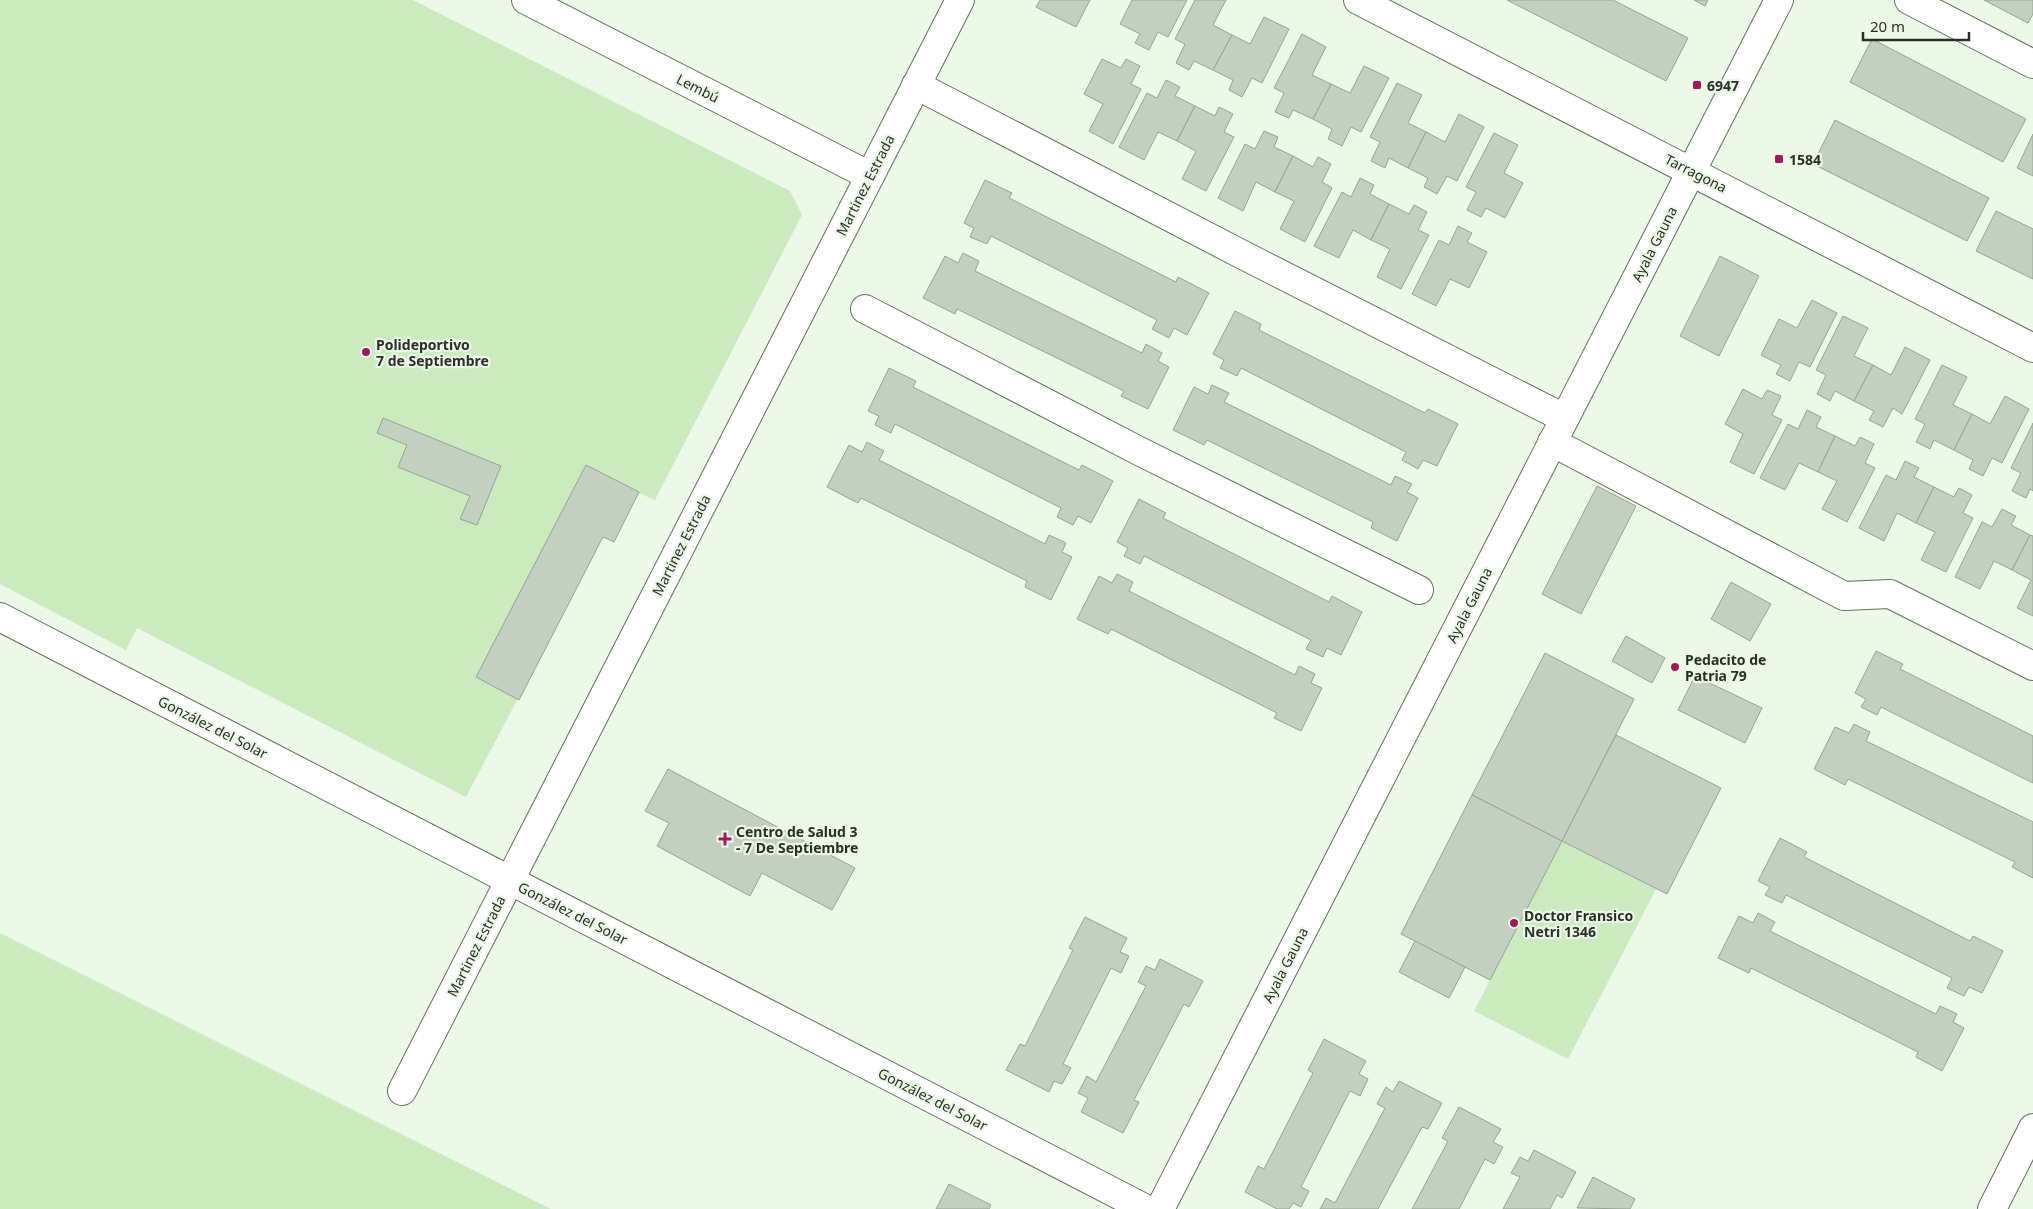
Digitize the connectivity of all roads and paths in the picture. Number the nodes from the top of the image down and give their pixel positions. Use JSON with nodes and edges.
{"nodes":[{"id":1,"x":526,"y":0,"type":"edge"},
{"id":2,"x":960,"y":0,"type":"edge"},
{"id":3,"x":1358,"y":0,"type":"edge"},
{"id":4,"x":1779,"y":0,"type":"edge"},
{"id":5,"x":1909,"y":0,"type":"edge"},
{"id":6,"x":2033,"y":64,"type":"edge"},
{"id":7,"x":916,"y":85,"type":"junction"},
{"id":8,"x":1692,"y":171,"type":"junction"},
{"id":9,"x":870,"y":176,"type":"junction"},
{"id":10,"x":865,"y":309,"type":"dead end"},
{"id":11,"x":2033,"y":348,"type":"edge"},
{"id":12,"x":1558,"y":430,"type":"junction"},
{"id":13,"x":1419,"y":590,"type":"dead end"},
{"id":14,"x":0,"y":617,"type":"edge"},
{"id":15,"x":2033,"y":666,"type":"edge"},
{"id":16,"x":509,"y":880,"type":"junction"},
{"id":17,"x":402,"y":1091,"type":"dead end"},
{"id":18,"x":2033,"y":1128,"type":"edge"},
{"id":19,"x":1146,"y":1209,"type":"edge"},
{"id":20,"x":1160,"y":1209,"type":"edge"},
{"id":21,"x":1992,"y":1209,"type":"edge"}],
"edges":[{"from":1,"to":9,"type":"street","name":"Lembú"},
{"from":2,"to":7,"type":"street","name":"Martinez Estrada"},
{"from":3,"to":8,"type":"street","name":"Tarragona"},
{"from":4,"to":8,"type":"street","name":"Ayala Gauna"},
{"from":5,"to":6,"type":"street"},
{"from":7,"to":9,"type":"street","name":"Martinez Estrada"},
{"from":7,"to":12,"type":"street"},
{"from":8,"to":11,"type":"street","name":"Tarragona"},
{"from":8,"to":12,"type":"street","name":"Ayala Gauna"},
{"from":9,"to":16,"type":"street","name":"Martinez Estrada"},
{"from":10,"to":13,"type":"street"},
{"from":12,"to":15,"type":"street"},
{"from":12,"to":20,"type":"street","name":"Ayala Gauna"},
{"from":14,"to":16,"type":"street","name":"González del Solar"},
{"from":16,"to":17,"type":"street","name":"Martinez Estrada"},
{"from":16,"to":19,"type":"street","name":"González del Solar"},
{"from":18,"to":21,"type":"street"}]}
